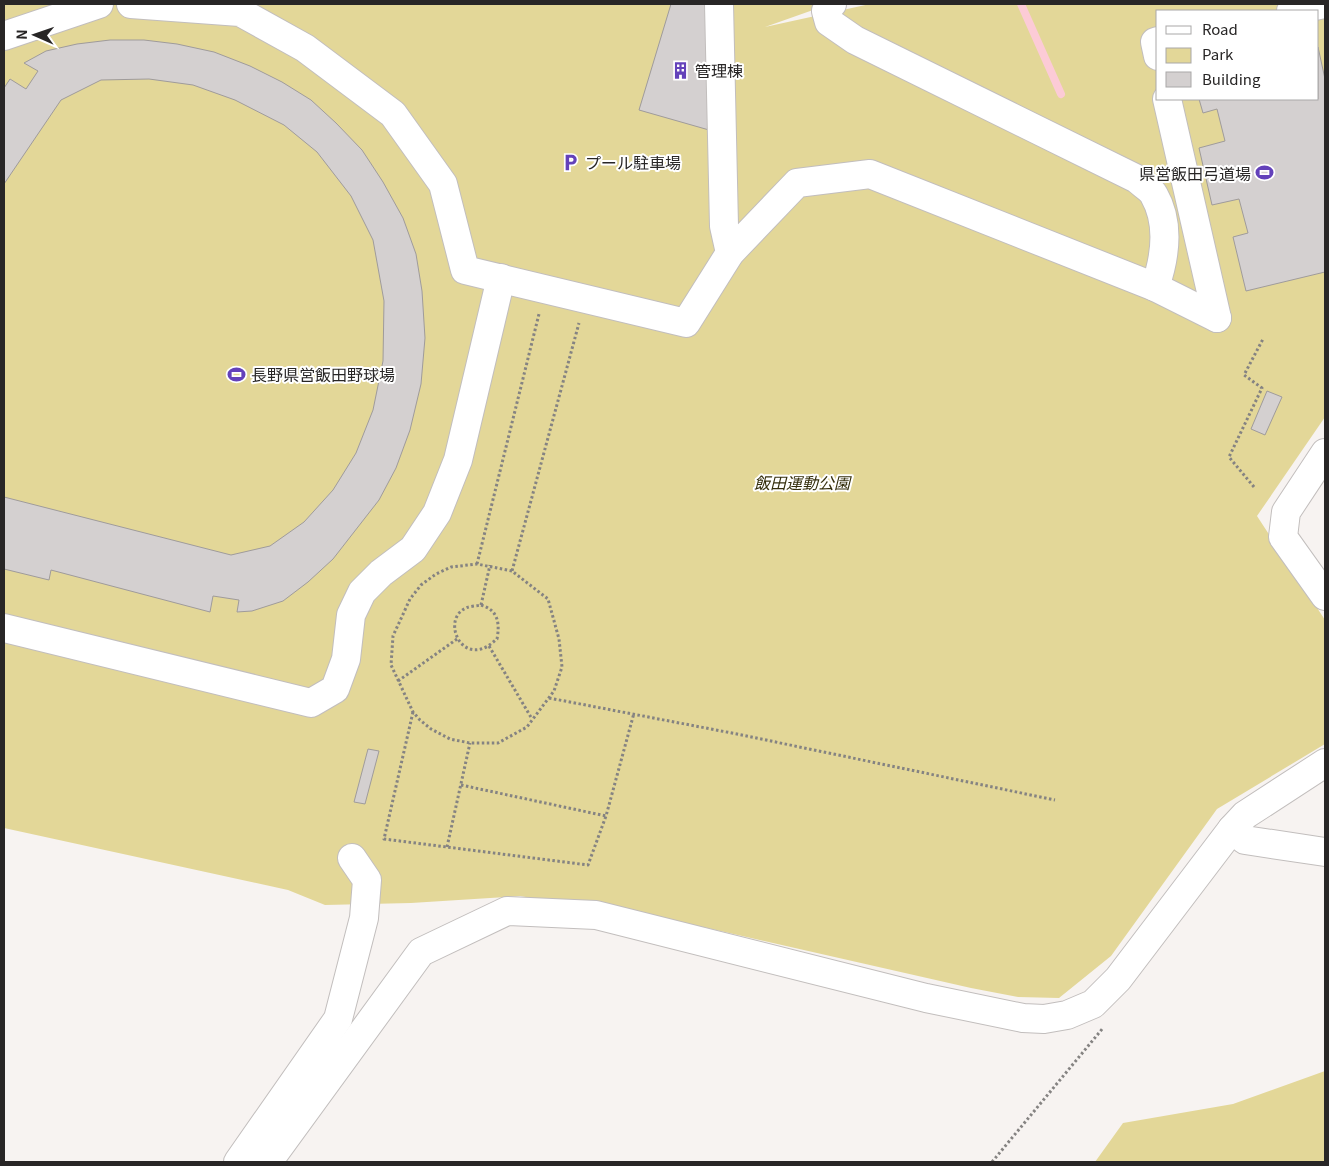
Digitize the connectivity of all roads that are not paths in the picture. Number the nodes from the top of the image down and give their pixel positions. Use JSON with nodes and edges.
{"nodes":[{"id":1,"x":99,"y":4,"type":"edge"},
{"id":2,"x":131,"y":4,"type":"edge"},
{"id":3,"x":719,"y":4,"type":"edge"},
{"id":4,"x":832,"y":4,"type":"edge"},
{"id":5,"x":1324,"y":4,"type":"edge"},
{"id":6,"x":241,"y":8,"type":"edge"},
{"id":7,"x":1296,"y":10,"type":"edge"},
{"id":8,"x":4,"y":36,"type":"edge"},
{"id":9,"x":1167,"y":100,"type":"edge"},
{"id":10,"x":730,"y":253,"type":"junction"},
{"id":11,"x":501,"y":278,"type":"junction"},
{"id":12,"x":1155,"y":287,"type":"junction"},
{"id":13,"x":1325,"y":453,"type":"edge"},
{"id":14,"x":1325,"y":596,"type":"edge"},
{"id":15,"x":4,"y":628,"type":"edge"},
{"id":16,"x":1325,"y":763,"type":"edge"},
{"id":17,"x":1232,"y":829,"type":"junction"},
{"id":18,"x":1325,"y":852,"type":"edge"},
{"id":19,"x":352,"y":858,"type":"dead end"},
{"id":20,"x":238,"y":1162,"type":"edge"},
{"id":21,"x":268,"y":1162,"type":"edge"}],
"edges":[{"from":1,"to":8,"type":"street"},
{"from":2,"to":6,"type":"street"},
{"from":3,"to":10,"type":"street"},
{"from":4,"to":12,"type":"street"},
{"from":5,"to":7,"type":"street"},
{"from":6,"to":11,"type":"street"},
{"from":9,"to":12,"type":"street"},
{"from":10,"to":11,"type":"street"},
{"from":10,"to":12,"type":"street"},
{"from":11,"to":15,"type":"street"},
{"from":13,"to":14,"type":"street"},
{"from":16,"to":17,"type":"street"},
{"from":17,"to":18,"type":"street"},
{"from":17,"to":21,"type":"street"},
{"from":19,"to":20,"type":"street"}]}
